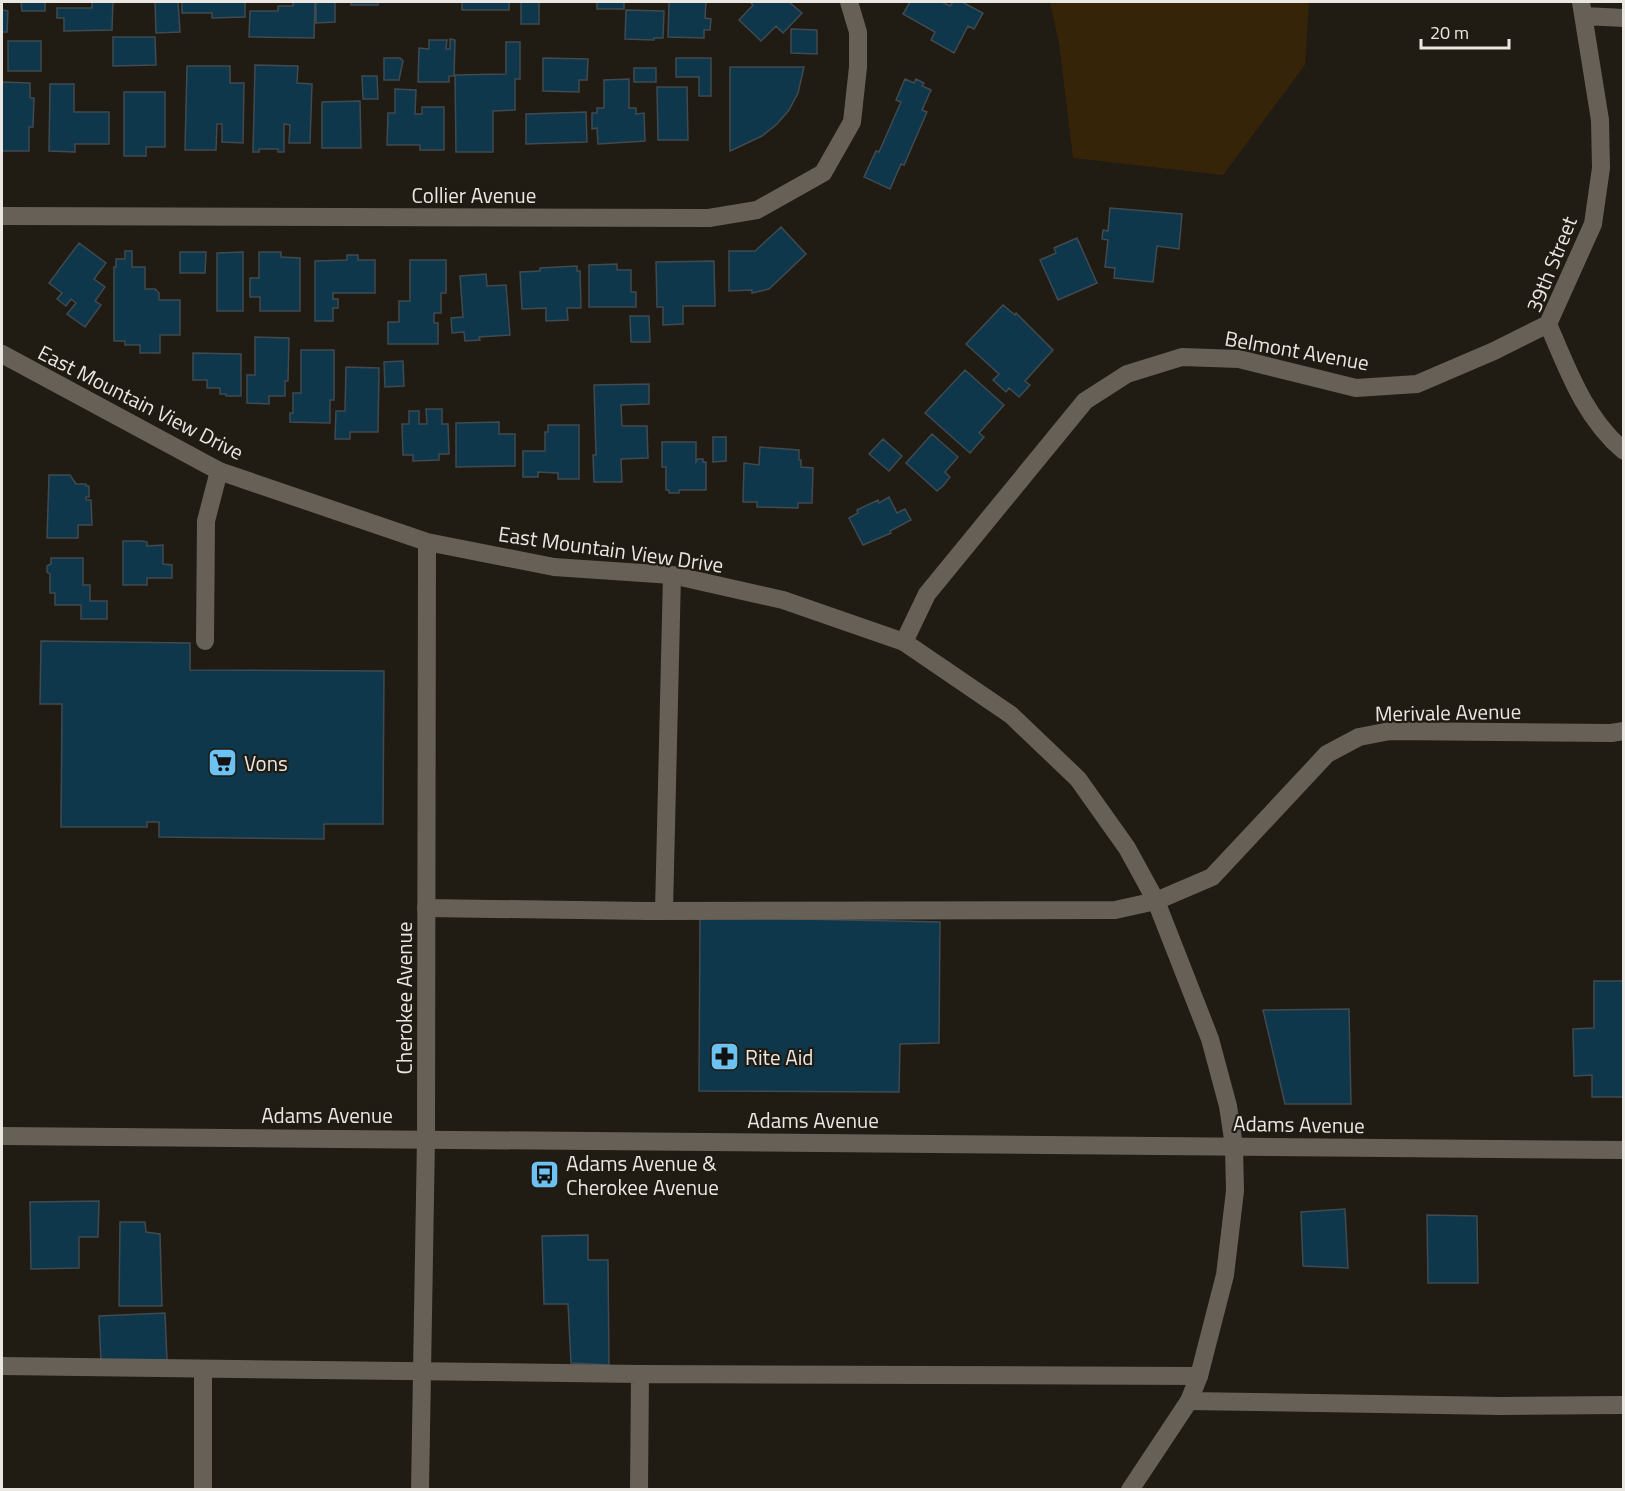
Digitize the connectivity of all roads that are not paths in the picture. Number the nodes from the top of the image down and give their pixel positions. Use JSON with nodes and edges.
{"nodes":[{"id":1,"x":849,"y":2,"type":"edge"},
{"id":2,"x":1582,"y":9,"type":"edge"},
{"id":3,"x":1623,"y":18,"type":"edge"},
{"id":4,"x":2,"y":216,"type":"edge"},
{"id":5,"x":1548,"y":324,"type":"junction"},
{"id":6,"x":3,"y":360,"type":"edge"},
{"id":7,"x":1623,"y":450,"type":"edge"},
{"id":8,"x":219,"y":471,"type":"junction"},
{"id":9,"x":427,"y":542,"type":"junction"},
{"id":10,"x":672,"y":575,"type":"junction"},
{"id":11,"x":205,"y":640,"type":"dead end"},
{"id":12,"x":904,"y":642,"type":"junction"},
{"id":13,"x":1623,"y":731,"type":"edge"},
{"id":14,"x":1156,"y":901,"type":"junction"},
{"id":15,"x":426,"y":908,"type":"junction"},
{"id":16,"x":664,"y":911,"type":"junction"},
{"id":17,"x":2,"y":1136,"type":"edge"},
{"id":18,"x":426,"y":1138,"type":"junction"},
{"id":19,"x":1234,"y":1146,"type":"junction"},
{"id":20,"x":1623,"y":1150,"type":"edge"},
{"id":21,"x":2,"y":1366,"type":"edge"},
{"id":22,"x":203,"y":1370,"type":"junction"},
{"id":23,"x":422,"y":1371,"type":"junction"},
{"id":24,"x":640,"y":1374,"type":"junction"},
{"id":25,"x":1199,"y":1376,"type":"junction"},
{"id":26,"x":1189,"y":1401,"type":"junction"},
{"id":27,"x":1623,"y":1406,"type":"edge"},
{"id":28,"x":203,"y":1490,"type":"edge"},
{"id":29,"x":420,"y":1490,"type":"edge"},
{"id":30,"x":639,"y":1490,"type":"edge"},
{"id":31,"x":1130,"y":1490,"type":"edge"}],
"edges":[{"from":1,"to":4,"type":"street","name":"Collier Avenue"},
{"from":2,"to":3,"type":"street"},
{"from":2,"to":5,"type":"street","name":"39th Street"},
{"from":5,"to":7,"type":"street","name":"39th Street"},
{"from":5,"to":12,"type":"street","name":"Belmont Avenue"},
{"from":6,"to":8,"type":"street","name":"East Mountain View Drive"},
{"from":8,"to":9,"type":"street","name":"East Mountain View Drive"},
{"from":8,"to":11,"type":"street"},
{"from":9,"to":10,"type":"street","name":"East Mountain View Drive"},
{"from":9,"to":15,"type":"street","name":"Cherokee Avenue"},
{"from":10,"to":12,"type":"street","name":"East Mountain View Drive"},
{"from":10,"to":16,"type":"street"},
{"from":12,"to":14,"type":"street","name":"East Mountain View Drive"},
{"from":13,"to":14,"type":"street","name":"Merivale Avenue"},
{"from":14,"to":16,"type":"street","name":"Merivale Avenue"},
{"from":14,"to":19,"type":"street","name":"East Mountain View Drive"},
{"from":15,"to":16,"type":"street","name":"Merivale Avenue"},
{"from":15,"to":18,"type":"street","name":"Cherokee Avenue"},
{"from":17,"to":18,"type":"street","name":"Adams Avenue"},
{"from":18,"to":19,"type":"street","name":"Adams Avenue"},
{"from":18,"to":23,"type":"street","name":"Cherokee Avenue"},
{"from":19,"to":20,"type":"street","name":"Adams Avenue"},
{"from":19,"to":25,"type":"street","name":"East Mountain View Drive"},
{"from":21,"to":22,"type":"street"},
{"from":22,"to":23,"type":"street"},
{"from":22,"to":28,"type":"street"},
{"from":23,"to":24,"type":"street"},
{"from":23,"to":29,"type":"street","name":"Cherokee Avenue"},
{"from":24,"to":25,"type":"street"},
{"from":24,"to":30,"type":"street"},
{"from":25,"to":26,"type":"street","name":"East Mountain View Drive"},
{"from":26,"to":27,"type":"street"},
{"from":26,"to":31,"type":"street","name":"East Mountain View Drive"}]}
